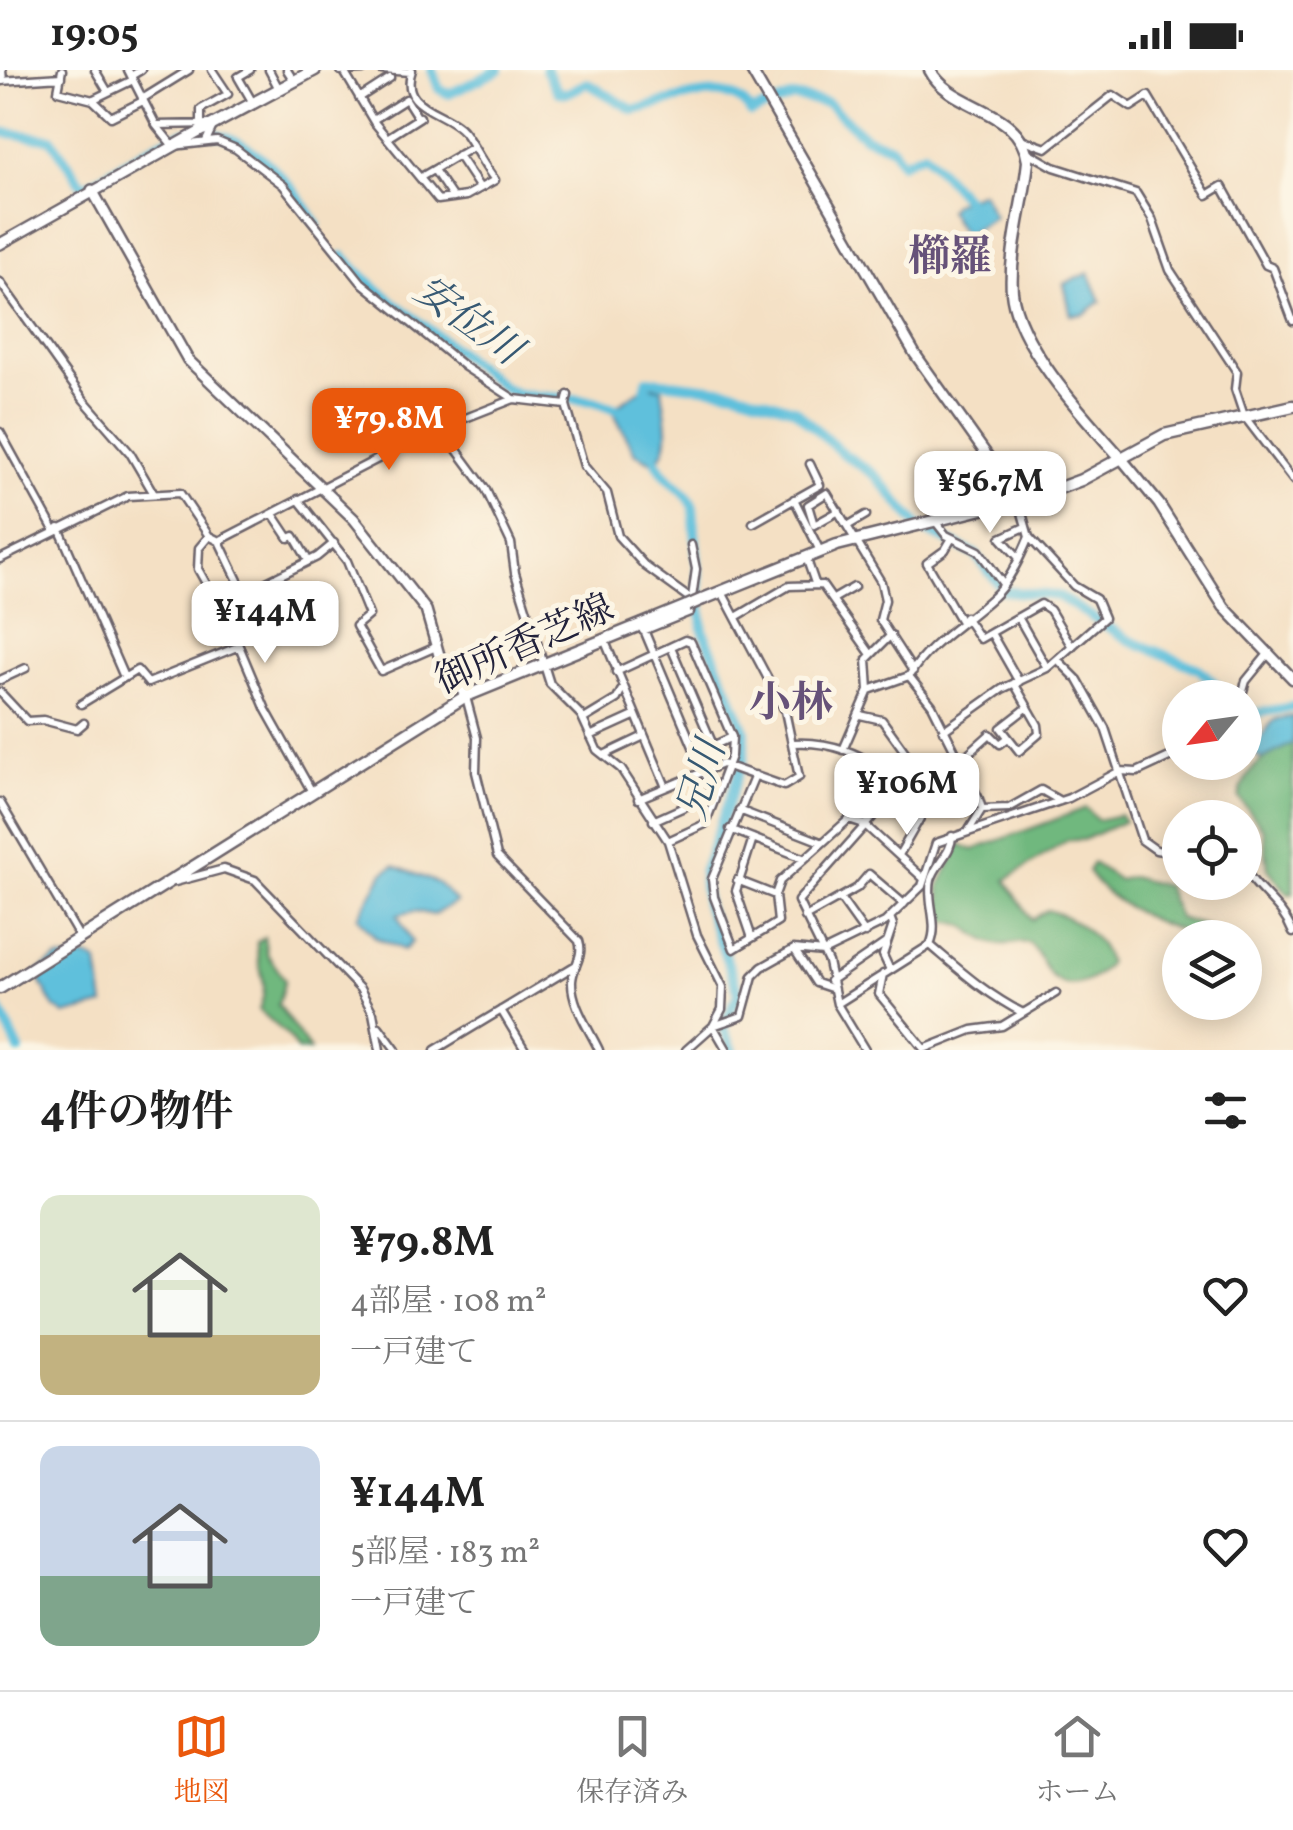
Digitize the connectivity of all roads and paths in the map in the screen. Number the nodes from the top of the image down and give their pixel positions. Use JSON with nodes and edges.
{"nodes":[{"id":1,"x":2,"y":70,"type":"edge"},
{"id":2,"x":95,"y":70,"type":"edge"},
{"id":3,"x":141,"y":70,"type":"edge"},
{"id":4,"x":189,"y":70,"type":"edge"},
{"id":5,"x":212,"y":70,"type":"edge"},
{"id":6,"x":250,"y":70,"type":"edge"},
{"id":7,"x":269,"y":70,"type":"edge"},
{"id":8,"x":287,"y":70,"type":"edge"},
{"id":9,"x":315,"y":70,"type":"edge"},
{"id":10,"x":363,"y":70,"type":"edge"},
{"id":11,"x":381,"y":70,"type":"edge"},
{"id":12,"x":751,"y":70,"type":"edge"},
{"id":13,"x":930,"y":70,"type":"edge"},
{"id":14,"x":343,"y":71,"type":"edge"},
{"id":15,"x":412,"y":71,"type":"edge"},
{"id":16,"x":34,"y":74,"type":"edge"},
{"id":17,"x":62,"y":74,"type":"edge"},
{"id":18,"x":131,"y":75,"type":"edge"},
{"id":19,"x":390,"y":78,"type":"dead end"},
{"id":20,"x":2,"y":81,"type":"edge"},
{"id":21,"x":294,"y":81,"type":"junction"},
{"id":22,"x":280,"y":89,"type":"junction"},
{"id":23,"x":108,"y":92,"type":"junction"},
{"id":24,"x":359,"y":98,"type":"junction"},
{"id":25,"x":93,"y":100,"type":"junction"},
{"id":26,"x":143,"y":100,"type":"junction"},
{"id":27,"x":252,"y":103,"type":"junction"},
{"id":28,"x":428,"y":112,"type":"junction"},
{"id":29,"x":418,"y":118,"type":"junction"},
{"id":30,"x":372,"y":120,"type":"junction"},
{"id":31,"x":156,"y":125,"type":"junction"},
{"id":32,"x":206,"y":131,"type":"junction"},
{"id":33,"x":387,"y":138,"type":"junction"},
{"id":34,"x":1020,"y":138,"type":"junction"},
{"id":35,"x":169,"y":142,"type":"junction"},
{"id":36,"x":471,"y":148,"type":"junction"},
{"id":37,"x":1026,"y":151,"type":"junction"},
{"id":38,"x":458,"y":156,"type":"junction"},
{"id":39,"x":434,"y":170,"type":"junction"},
{"id":40,"x":422,"y":177,"type":"junction"},
{"id":41,"x":480,"y":188,"type":"junction"},
{"id":42,"x":92,"y":190,"type":"junction"},
{"id":43,"x":453,"y":198,"type":"junction"},
{"id":44,"x":0,"y":244,"type":"edge"},
{"id":45,"x":0,"y":282,"type":"edge"},
{"id":46,"x":1293,"y":321,"type":"edge"},
{"id":47,"x":568,"y":395,"type":"dead end"},
{"id":48,"x":514,"y":399,"type":"junction"},
{"id":49,"x":566,"y":404,"type":"junction"},
{"id":50,"x":1293,"y":406,"type":"edge"},
{"id":51,"x":1244,"y":416,"type":"junction"},
{"id":52,"x":440,"y":427,"type":"junction"},
{"id":53,"x":0,"y":432,"type":"edge"},
{"id":54,"x":1121,"y":458,"type":"junction"},
{"id":55,"x":810,"y":464,"type":"dead end"},
{"id":56,"x":1293,"y":480,"type":"edge"},
{"id":57,"x":321,"y":486,"type":"junction"},
{"id":58,"x":154,"y":494,"type":"junction"},
{"id":59,"x":298,"y":499,"type":"junction"},
{"id":60,"x":794,"y":499,"type":"junction"},
{"id":61,"x":1018,"y":500,"type":"junction"},
{"id":62,"x":839,"y":510,"type":"junction"},
{"id":63,"x":272,"y":514,"type":"junction"},
{"id":64,"x":866,"y":515,"type":"dead end"},
{"id":65,"x":935,"y":521,"type":"junction"},
{"id":66,"x":753,"y":524,"type":"dead end"},
{"id":67,"x":848,"y":525,"type":"junction"},
{"id":68,"x":1025,"y":527,"type":"junction"},
{"id":69,"x":56,"y":529,"type":"junction"},
{"id":70,"x":209,"y":536,"type":"junction"},
{"id":71,"x":1029,"y":537,"type":"junction"},
{"id":72,"x":857,"y":539,"type":"junction"},
{"id":73,"x":219,"y":541,"type":"junction"},
{"id":74,"x":951,"y":541,"type":"junction"},
{"id":75,"x":334,"y":543,"type":"junction"},
{"id":76,"x":691,"y":545,"type":"dead end"},
{"id":77,"x":820,"y":552,"type":"junction"},
{"id":78,"x":806,"y":557,"type":"junction"},
{"id":79,"x":1019,"y":558,"type":"junction"},
{"id":80,"x":0,"y":559,"type":"edge"},
{"id":81,"x":308,"y":560,"type":"junction"},
{"id":82,"x":815,"y":584,"type":"junction"},
{"id":83,"x":850,"y":586,"type":"dead end"},
{"id":84,"x":1001,"y":587,"type":"junction"},
{"id":85,"x":722,"y":592,"type":"junction"},
{"id":86,"x":244,"y":593,"type":"junction"},
{"id":87,"x":836,"y":598,"type":"junction"},
{"id":88,"x":694,"y":602,"type":"junction"},
{"id":89,"x":220,"y":606,"type":"junction"},
{"id":90,"x":736,"y":617,"type":"junction"},
{"id":91,"x":1018,"y":617,"type":"junction"},
{"id":92,"x":962,"y":619,"type":"junction"},
{"id":93,"x":642,"y":627,"type":"junction"},
{"id":94,"x":991,"y":633,"type":"junction"},
{"id":95,"x":891,"y":635,"type":"junction"},
{"id":96,"x":604,"y":638,"type":"junction"},
{"id":97,"x":237,"y":647,"type":"junction"},
{"id":98,"x":436,"y":647,"type":"junction"},
{"id":99,"x":671,"y":647,"type":"junction"},
{"id":100,"x":1072,"y":647,"type":"junction"},
{"id":101,"x":870,"y":653,"type":"junction"},
{"id":102,"x":1268,"y":654,"type":"junction"},
{"id":103,"x":651,"y":655,"type":"junction"},
{"id":104,"x":1058,"y":660,"type":"junction"},
{"id":105,"x":542,"y":663,"type":"junction"},
{"id":106,"x":26,"y":668,"type":"dead end"},
{"id":107,"x":1047,"y":668,"type":"junction"},
{"id":108,"x":616,"y":672,"type":"junction"},
{"id":109,"x":911,"y":673,"type":"junction"},
{"id":110,"x":124,"y":677,"type":"junction"},
{"id":111,"x":1293,"y":679,"type":"edge"},
{"id":112,"x":0,"y":680,"type":"edge"},
{"id":113,"x":1247,"y":680,"type":"edge"},
{"id":114,"x":1017,"y":682,"type":"junction"},
{"id":115,"x":622,"y":688,"type":"junction"},
{"id":116,"x":870,"y":690,"type":"junction"},
{"id":117,"x":0,"y":692,"type":"edge"},
{"id":118,"x":466,"y":696,"type":"junction"},
{"id":119,"x":81,"y":704,"type":"dead end"},
{"id":120,"x":1028,"y":707,"type":"junction"},
{"id":121,"x":634,"y":716,"type":"junction"},
{"id":122,"x":860,"y":716,"type":"junction"},
{"id":123,"x":584,"y":719,"type":"junction"},
{"id":124,"x":84,"y":723,"type":"dead end"},
{"id":125,"x":942,"y":731,"type":"junction"},
{"id":126,"x":590,"y":736,"type":"junction"},
{"id":127,"x":644,"y":736,"type":"junction"},
{"id":128,"x":732,"y":737,"type":"junction"},
{"id":129,"x":1008,"y":738,"type":"junction"},
{"id":130,"x":794,"y":744,"type":"junction"},
{"id":131,"x":714,"y":746,"type":"junction"},
{"id":132,"x":843,"y":750,"type":"junction"},
{"id":133,"x":695,"y":754,"type":"junction"},
{"id":134,"x":603,"y":756,"type":"junction"},
{"id":135,"x":1162,"y":760,"type":"edge"},
{"id":136,"x":960,"y":761,"type":"junction"},
{"id":137,"x":730,"y":765,"type":"junction"},
{"id":138,"x":702,"y":770,"type":"junction"},
{"id":139,"x":1120,"y":771,"type":"junction"},
{"id":140,"x":751,"y":774,"type":"junction"},
{"id":141,"x":922,"y":782,"type":"junction"},
{"id":142,"x":666,"y":787,"type":"junction"},
{"id":143,"x":312,"y":792,"type":"junction"},
{"id":144,"x":714,"y":796,"type":"junction"},
{"id":145,"x":638,"y":799,"type":"junction"},
{"id":146,"x":1060,"y":800,"type":"junction"},
{"id":147,"x":0,"y":802,"type":"edge"},
{"id":148,"x":982,"y":809,"type":"junction"},
{"id":149,"x":738,"y":810,"type":"junction"},
{"id":150,"x":652,"y":821,"type":"junction"},
{"id":151,"x":864,"y":824,"type":"junction"},
{"id":152,"x":730,"y":829,"type":"junction"},
{"id":153,"x":970,"y":830,"type":"junction"},
{"id":154,"x":952,"y":836,"type":"junction"},
{"id":155,"x":754,"y":838,"type":"junction"},
{"id":156,"x":668,"y":841,"type":"junction"},
{"id":157,"x":821,"y":842,"type":"junction"},
{"id":158,"x":1162,"y":851,"type":"edge"},
{"id":159,"x":899,"y":855,"type":"junction"},
{"id":160,"x":803,"y":858,"type":"junction"},
{"id":161,"x":924,"y":879,"type":"junction"},
{"id":162,"x":737,"y":880,"type":"junction"},
{"id":163,"x":165,"y":885,"type":"junction"},
{"id":164,"x":1262,"y":892,"type":"edge"},
{"id":165,"x":775,"y":894,"type":"junction"},
{"id":166,"x":840,"y":898,"type":"junction"},
{"id":167,"x":904,"y":905,"type":"junction"},
{"id":168,"x":805,"y":917,"type":"junction"},
{"id":169,"x":890,"y":917,"type":"junction"},
{"id":170,"x":1293,"y":933,"type":"edge"},
{"id":171,"x":865,"y":934,"type":"junction"},
{"id":172,"x":80,"y":938,"type":"junction"},
{"id":173,"x":752,"y":938,"type":"junction"},
{"id":174,"x":884,"y":944,"type":"junction"},
{"id":175,"x":930,"y":946,"type":"junction"},
{"id":176,"x":794,"y":949,"type":"junction"},
{"id":177,"x":823,"y":952,"type":"junction"},
{"id":178,"x":577,"y":964,"type":"junction"},
{"id":179,"x":887,"y":972,"type":"junction"},
{"id":180,"x":831,"y":985,"type":"junction"},
{"id":181,"x":0,"y":988,"type":"edge"},
{"id":182,"x":1056,"y":993,"type":"dead end"},
{"id":183,"x":838,"y":1004,"type":"junction"},
{"id":184,"x":501,"y":1010,"type":"junction"},
{"id":185,"x":1023,"y":1014,"type":"junction"},
{"id":186,"x":377,"y":1025,"type":"junction"},
{"id":187,"x":716,"y":1026,"type":"junction"},
{"id":188,"x":380,"y":1050,"type":"edge"},
{"id":189,"x":396,"y":1050,"type":"edge"},
{"id":190,"x":435,"y":1050,"type":"edge"},
{"id":191,"x":525,"y":1050,"type":"edge"},
{"id":192,"x":599,"y":1050,"type":"edge"},
{"id":193,"x":686,"y":1050,"type":"edge"},
{"id":194,"x":726,"y":1050,"type":"edge"},
{"id":195,"x":866,"y":1050,"type":"edge"},
{"id":196,"x":924,"y":1050,"type":"edge"}],
"edges":[{"from":1,"to":20,"type":"street"},
{"from":2,"to":23,"type":"street"},
{"from":3,"to":18,"type":"street"},
{"from":4,"to":26,"type":"street"},
{"from":5,"to":32,"type":"street"},
{"from":6,"to":27,"type":"street"},
{"from":7,"to":22,"type":"street"},
{"from":8,"to":21,"type":"street"},
{"from":9,"to":21,"type":"main road"},
{"from":10,"to":14,"type":"street"},
{"from":11,"to":15,"type":"street"},
{"from":12,"to":61,"type":"street"},
{"from":13,"to":34,"type":"main road"},
{"from":14,"to":24,"type":"street"},
{"from":15,"to":28,"type":"street"},
{"from":16,"to":17,"type":"street"},
{"from":16,"to":20,"type":"street"},
{"from":17,"to":25,"type":"street"},
{"from":18,"to":23,"type":"street"},
{"from":18,"to":26,"type":"street"},
{"from":19,"to":24,"type":"street"},
{"from":21,"to":22,"type":"main road"},
{"from":22,"to":27,"type":"main road"},
{"from":23,"to":25,"type":"street"},
{"from":24,"to":30,"type":"street"},
{"from":25,"to":26,"type":"street"},
{"from":26,"to":31,"type":"street"},
{"from":27,"to":32,"type":"main road"},
{"from":28,"to":29,"type":"street"},
{"from":28,"to":36,"type":"street"},
{"from":29,"to":30,"type":"street"},
{"from":29,"to":33,"type":"street"},
{"from":30,"to":33,"type":"street"},
{"from":31,"to":32,"type":"street"},
{"from":31,"to":35,"type":"street"},
{"from":32,"to":35,"type":"street"},
{"from":32,"to":35,"type":"street"},
{"from":32,"to":48,"type":"street"},
{"from":33,"to":40,"type":"street"},
{"from":34,"to":37,"type":"main road"},
{"from":34,"to":46,"type":"street"},
{"from":35,"to":42,"type":"street"},
{"from":36,"to":38,"type":"street"},
{"from":36,"to":41,"type":"street"},
{"from":37,"to":51,"type":"street"},
{"from":37,"to":54,"type":"main road"},
{"from":38,"to":39,"type":"street"},
{"from":38,"to":41,"type":"street"},
{"from":39,"to":40,"type":"street"},
{"from":39,"to":43,"type":"street"},
{"from":40,"to":43,"type":"street"},
{"from":41,"to":43,"type":"street"},
{"from":42,"to":44,"type":"street"},
{"from":42,"to":57,"type":"street"},
{"from":45,"to":58,"type":"street"},
{"from":47,"to":49,"type":"street"},
{"from":48,"to":49,"type":"street"},
{"from":48,"to":52,"type":"street"},
{"from":49,"to":88,"type":"street"},
{"from":50,"to":51,"type":"main road","name":"御所香芝線"},
{"from":51,"to":54,"type":"main road","name":"御所香芝線"},
{"from":51,"to":56,"type":"street"},
{"from":52,"to":57,"type":"street"},
{"from":52,"to":105,"type":"street"},
{"from":53,"to":69,"type":"street"},
{"from":54,"to":61,"type":"main road","name":"御所香芝線"},
{"from":54,"to":102,"type":"street"},
{"from":55,"to":60,"type":"street"},
{"from":57,"to":59,"type":"street"},
{"from":57,"to":98,"type":"street"},
{"from":58,"to":69,"type":"street"},
{"from":58,"to":70,"type":"street"},
{"from":59,"to":63,"type":"street"},
{"from":59,"to":75,"type":"street"},
{"from":60,"to":66,"type":"street"},
{"from":60,"to":77,"type":"street"},
{"from":61,"to":65,"type":"main road","name":"御所香芝線"},
{"from":61,"to":68,"type":"street"},
{"from":62,"to":62,"type":"street"},
{"from":62,"to":67,"type":"street"},
{"from":63,"to":73,"type":"street"},
{"from":63,"to":81,"type":"street"},
{"from":64,"to":67,"type":"street"},
{"from":65,"to":72,"type":"main road","name":"御所香芝線"},
{"from":65,"to":74,"type":"street"},
{"from":67,"to":72,"type":"street"},
{"from":68,"to":71,"type":"street"},
{"from":68,"to":79,"type":"street"},
{"from":69,"to":80,"type":"street"},
{"from":69,"to":110,"type":"street"},
{"from":70,"to":73,"type":"street"},
{"from":70,"to":89,"type":"street"},
{"from":71,"to":79,"type":"street"},
{"from":71,"to":100,"type":"street"},
{"from":72,"to":77,"type":"main road","name":"御所香芝線"},
{"from":72,"to":95,"type":"street"},
{"from":73,"to":86,"type":"street"},
{"from":74,"to":84,"type":"street"},
{"from":74,"to":92,"type":"street"},
{"from":75,"to":81,"type":"street"},
{"from":75,"to":98,"type":"street"},
{"from":76,"to":88,"type":"street"},
{"from":77,"to":78,"type":"main road","name":"御所香芝線"},
{"from":78,"to":82,"type":"street"},
{"from":78,"to":85,"type":"main road","name":"御所香芝線"},
{"from":79,"to":84,"type":"street"},
{"from":81,"to":86,"type":"street"},
{"from":82,"to":87,"type":"street"},
{"from":82,"to":90,"type":"street"},
{"from":83,"to":87,"type":"street"},
{"from":84,"to":92,"type":"street"},
{"from":85,"to":88,"type":"main road","name":"御所香芝線"},
{"from":85,"to":90,"type":"street"},
{"from":86,"to":89,"type":"street"},
{"from":87,"to":101,"type":"street"},
{"from":88,"to":93,"type":"main road","name":"御所香芝線"},
{"from":89,"to":97,"type":"street"},
{"from":90,"to":130,"type":"street"},
{"from":91,"to":94,"type":"street"},
{"from":91,"to":100,"type":"street"},
{"from":91,"to":107,"type":"street"},
{"from":92,"to":94,"type":"street"},
{"from":92,"to":109,"type":"street"},
{"from":93,"to":96,"type":"main road","name":"御所香芝線"},
{"from":93,"to":103,"type":"street"},
{"from":94,"to":114,"type":"street"},
{"from":95,"to":101,"type":"street"},
{"from":95,"to":109,"type":"street"},
{"from":96,"to":105,"type":"main road","name":"御所香芝線"},
{"from":96,"to":108,"type":"street"},
{"from":97,"to":110,"type":"street"},
{"from":97,"to":143,"type":"street"},
{"from":98,"to":118,"type":"street"},
{"from":99,"to":103,"type":"street"},
{"from":99,"to":128,"type":"street"},
{"from":99,"to":131,"type":"street"},
{"from":100,"to":104,"type":"street"},
{"from":101,"to":116,"type":"street"},
{"from":102,"to":111,"type":"street"},
{"from":102,"to":113,"type":"street"},
{"from":103,"to":108,"type":"street"},
{"from":103,"to":133,"type":"street"},
{"from":104,"to":107,"type":"street"},
{"from":104,"to":139,"type":"street"},
{"from":105,"to":118,"type":"main road","name":"御所香芝線"},
{"from":105,"to":123,"type":"street"},
{"from":106,"to":112,"type":"street"},
{"from":107,"to":114,"type":"street"},
{"from":108,"to":115,"type":"street"},
{"from":109,"to":116,"type":"street"},
{"from":109,"to":125,"type":"street"},
{"from":110,"to":119,"type":"street"},
{"from":114,"to":120,"type":"street"},
{"from":114,"to":125,"type":"street"},
{"from":115,"to":121,"type":"street"},
{"from":115,"to":123,"type":"street"},
{"from":116,"to":122,"type":"street"},
{"from":117,"to":124,"type":"street"},
{"from":118,"to":143,"type":"main road","name":"御所香芝線"},
{"from":118,"to":178,"type":"street"},
{"from":120,"to":129,"type":"street"},
{"from":120,"to":129,"type":"street"},
{"from":121,"to":126,"type":"street"},
{"from":121,"to":127,"type":"street"},
{"from":122,"to":132,"type":"street"},
{"from":122,"to":141,"type":"street"},
{"from":123,"to":126,"type":"street"},
{"from":125,"to":136,"type":"street"},
{"from":126,"to":134,"type":"street"},
{"from":127,"to":134,"type":"street"},
{"from":127,"to":142,"type":"street"},
{"from":128,"to":131,"type":"street"},
{"from":128,"to":137,"type":"street"},
{"from":129,"to":136,"type":"street"},
{"from":130,"to":132,"type":"street"},
{"from":130,"to":140,"type":"street"},
{"from":131,"to":133,"type":"street"},
{"from":132,"to":151,"type":"street"},
{"from":133,"to":138,"type":"street"},
{"from":134,"to":145,"type":"street"},
{"from":135,"to":139,"type":"street"},
{"from":136,"to":141,"type":"street"},
{"from":136,"to":148,"type":"street"},
{"from":137,"to":138,"type":"street"},
{"from":137,"to":140,"type":"street"},
{"from":137,"to":144,"type":"street"},
{"from":138,"to":142,"type":"street"},
{"from":138,"to":144,"type":"street"},
{"from":139,"to":146,"type":"street"},
{"from":139,"to":158,"type":"street"},
{"from":140,"to":149,"type":"street"},
{"from":141,"to":159,"type":"street"},
{"from":142,"to":145,"type":"street"},
{"from":143,"to":163,"type":"main road","name":"御所香芝線"},
{"from":144,"to":150,"type":"street"},
{"from":144,"to":156,"type":"street"},
{"from":145,"to":150,"type":"street"},
{"from":146,"to":148,"type":"street"},
{"from":146,"to":153,"type":"street"},
{"from":147,"to":172,"type":"street"},
{"from":148,"to":153,"type":"street"},
{"from":149,"to":152,"type":"street"},
{"from":149,"to":157,"type":"street"},
{"from":150,"to":156,"type":"street"},
{"from":151,"to":157,"type":"street"},
{"from":151,"to":159,"type":"street"},
{"from":151,"to":168,"type":"street"},
{"from":152,"to":155,"type":"street"},
{"from":152,"to":173,"type":"street"},
{"from":153,"to":154,"type":"street"},
{"from":154,"to":161,"type":"street"},
{"from":154,"to":175,"type":"street"},
{"from":155,"to":160,"type":"street"},
{"from":155,"to":162,"type":"street"},
{"from":156,"to":187,"type":"street"},
{"from":157,"to":160,"type":"street"},
{"from":159,"to":161,"type":"street"},
{"from":160,"to":165,"type":"street"},
{"from":161,"to":167,"type":"street"},
{"from":162,"to":165,"type":"street"},
{"from":162,"to":173,"type":"street"},
{"from":163,"to":172,"type":"main road","name":"御所香芝線"},
{"from":163,"to":186,"type":"street"},
{"from":164,"to":170,"type":"street"},
{"from":165,"to":173,"type":"street"},
{"from":166,"to":167,"type":"street"},
{"from":166,"to":168,"type":"street"},
{"from":166,"to":171,"type":"street"},
{"from":167,"to":169,"type":"street"},
{"from":168,"to":177,"type":"street"},
{"from":169,"to":171,"type":"street"},
{"from":169,"to":174,"type":"street"},
{"from":171,"to":177,"type":"street"},
{"from":172,"to":181,"type":"main road","name":"御所香芝線"},
{"from":174,"to":179,"type":"street"},
{"from":174,"to":180,"type":"street"},
{"from":175,"to":179,"type":"street"},
{"from":175,"to":185,"type":"street"},
{"from":176,"to":177,"type":"street"},
{"from":176,"to":180,"type":"street"},
{"from":176,"to":187,"type":"street"},
{"from":177,"to":180,"type":"street"},
{"from":178,"to":184,"type":"street"},
{"from":178,"to":192,"type":"street"},
{"from":179,"to":183,"type":"street"},
{"from":179,"to":196,"type":"street"},
{"from":180,"to":183,"type":"street"},
{"from":182,"to":185,"type":"street"},
{"from":183,"to":195,"type":"street"},
{"from":184,"to":190,"type":"street"},
{"from":184,"to":191,"type":"street"},
{"from":185,"to":196,"type":"street"},
{"from":186,"to":188,"type":"street"},
{"from":186,"to":189,"type":"street"},
{"from":187,"to":193,"type":"street"},
{"from":187,"to":194,"type":"street"}]}
